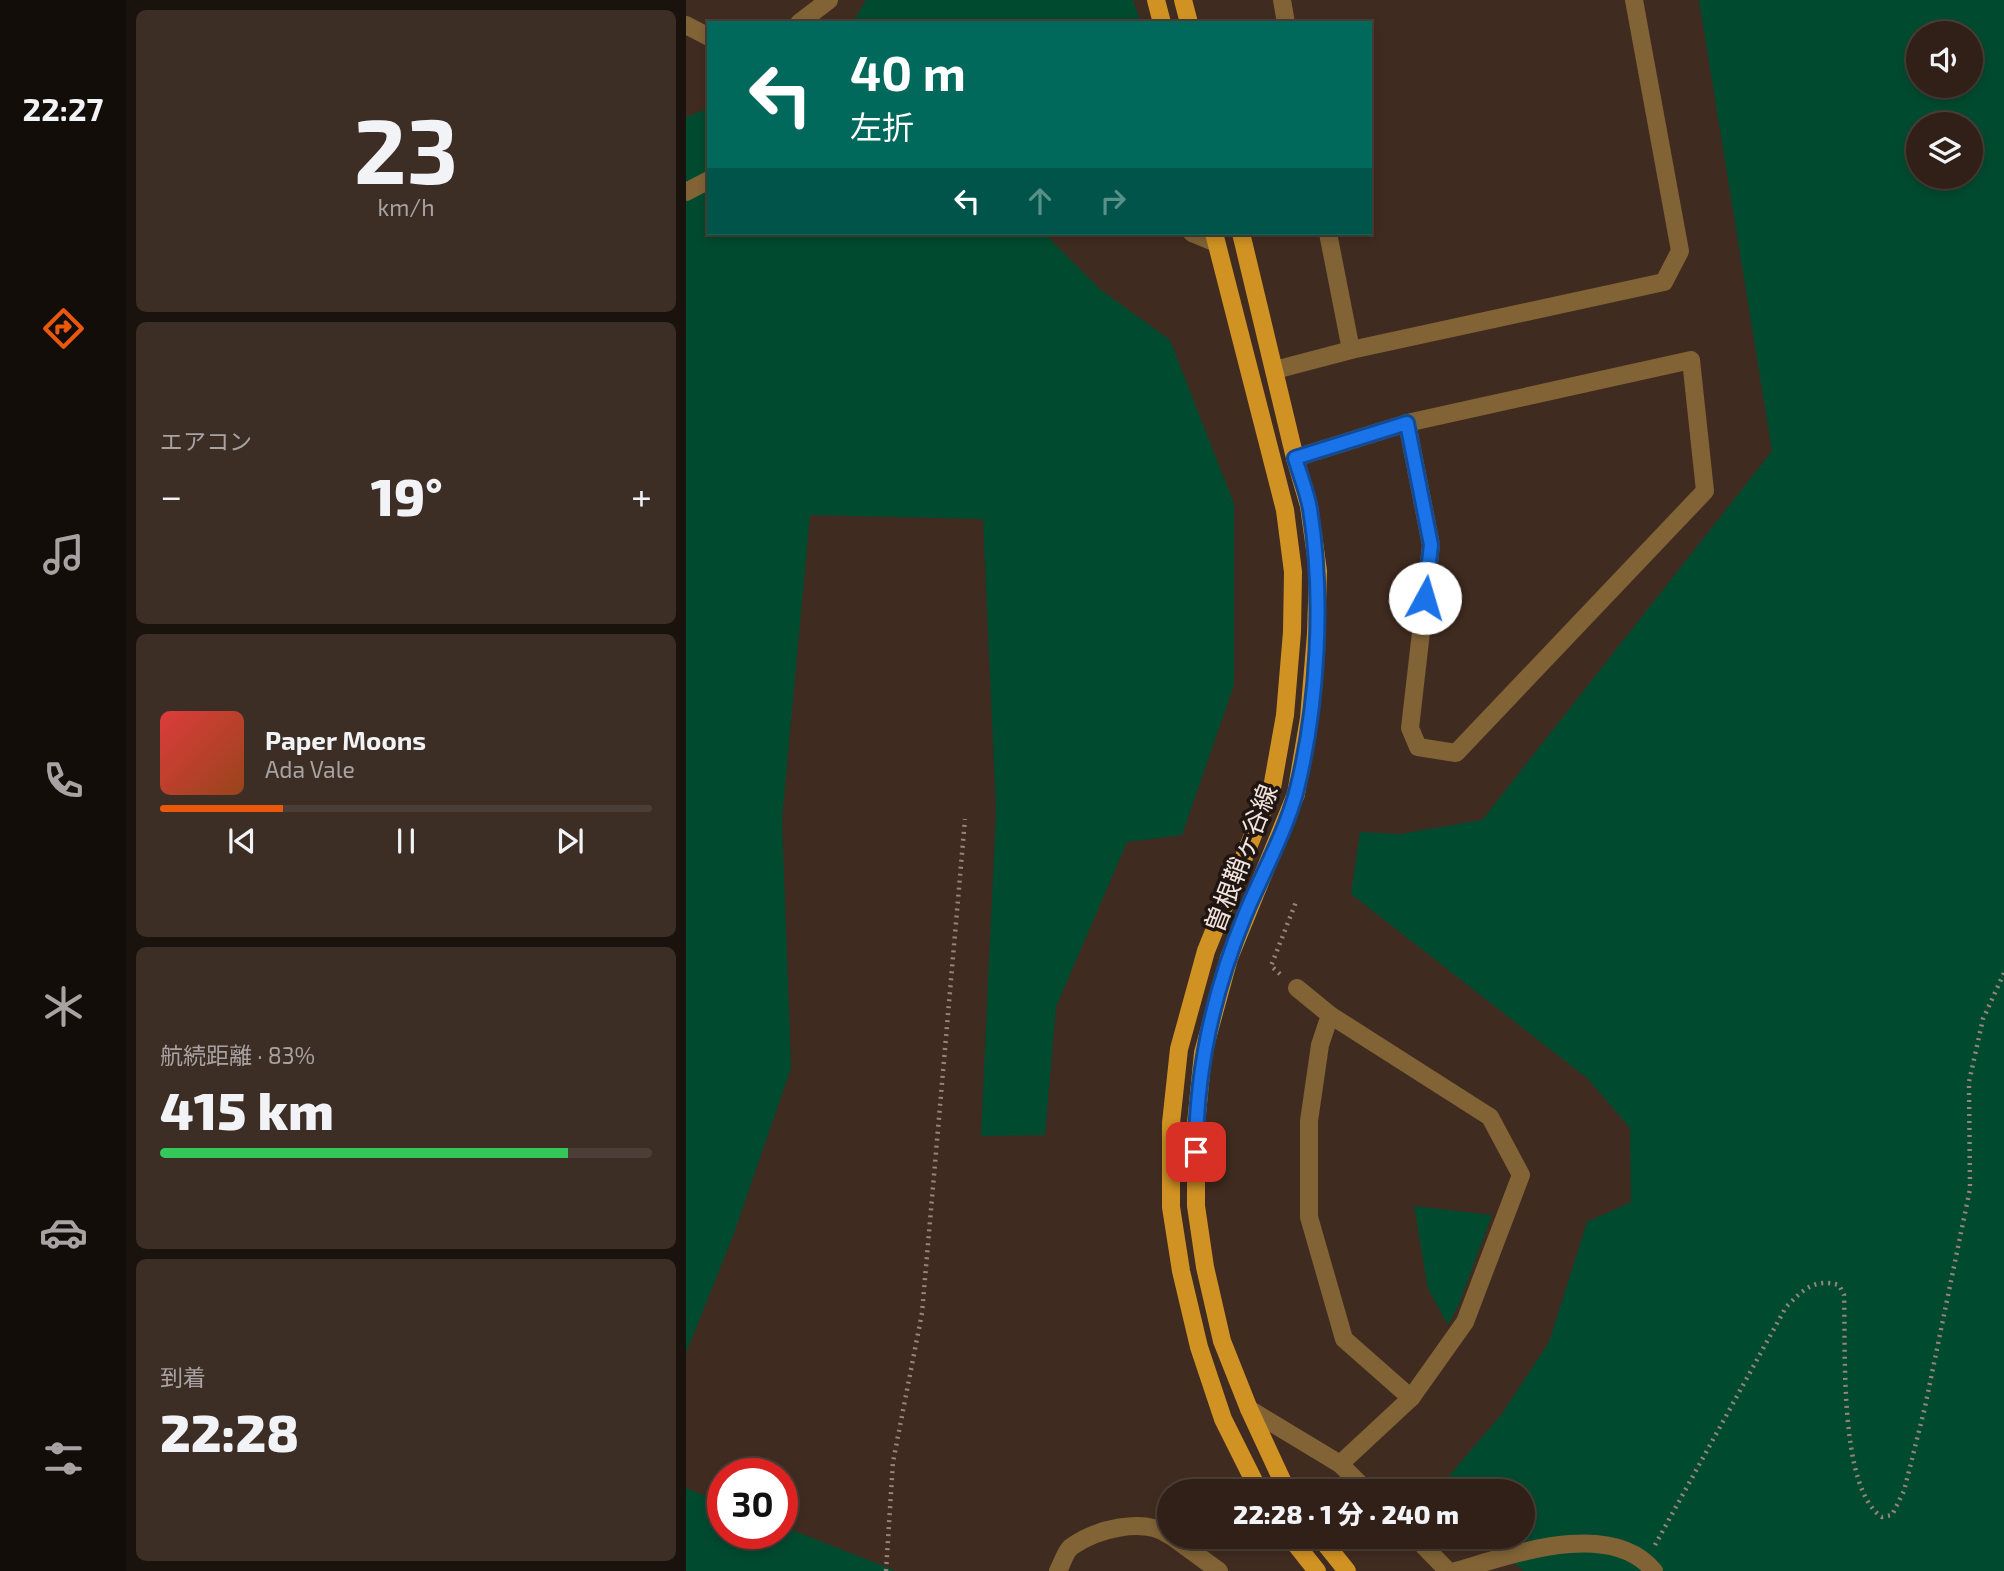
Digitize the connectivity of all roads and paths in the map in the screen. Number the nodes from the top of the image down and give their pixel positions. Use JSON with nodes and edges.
{"nodes":[{"id":1,"x":830,"y":0,"type":"edge"},
{"id":2,"x":1156,"y":0,"type":"edge"},
{"id":3,"x":1183,"y":0,"type":"edge"},
{"id":4,"x":1282,"y":0,"type":"edge"},
{"id":5,"x":1634,"y":0,"type":"edge"},
{"id":6,"x":802,"y":21,"type":"edge"},
{"id":7,"x":1161,"y":21,"type":"edge"},
{"id":8,"x":1188,"y":21,"type":"edge"},
{"id":9,"x":1286,"y":21,"type":"edge"},
{"id":10,"x":686,"y":25,"type":"edge"},
{"id":11,"x":707,"y":36,"type":"edge"},
{"id":12,"x":707,"y":181,"type":"edge"},
{"id":13,"x":686,"y":192,"type":"edge"},
{"id":14,"x":1241,"y":235,"type":"edge"},
{"id":15,"x":1328,"y":235,"type":"edge"},
{"id":16,"x":1215,"y":238,"type":"edge"},
{"id":17,"x":1351,"y":350,"type":"junction"},
{"id":18,"x":1275,"y":370,"type":"junction"},
{"id":19,"x":1407,"y":423,"type":"junction"},
{"id":20,"x":1295,"y":458,"type":"junction"},
{"id":21,"x":965,"y":819,"type":"dead end"},
{"id":22,"x":1296,"y":902,"type":"dead end"},
{"id":23,"x":2004,"y":973,"type":"edge"},
{"id":24,"x":1297,"y":988,"type":"joint"},
{"id":25,"x":1330,"y":1014,"type":"junction"},
{"id":26,"x":1411,"y":1398,"type":"junction"},
{"id":27,"x":1249,"y":1409,"type":"junction"},
{"id":28,"x":1340,"y":1464,"type":"junction"},
{"id":29,"x":1253,"y":1479,"type":"edge"},
{"id":30,"x":1281,"y":1479,"type":"edge"},
{"id":31,"x":1355,"y":1479,"type":"edge"},
{"id":32,"x":1157,"y":1528,"type":"edge"},
{"id":33,"x":1188,"y":1549,"type":"edge"},
{"id":34,"x":1299,"y":1549,"type":"edge"},
{"id":35,"x":1329,"y":1549,"type":"edge"},
{"id":36,"x":1427,"y":1549,"type":"edge"},
{"id":37,"x":1650,"y":1566,"type":"edge"},
{"id":38,"x":886,"y":1571,"type":"edge"},
{"id":39,"x":1058,"y":1571,"type":"edge"},
{"id":40,"x":1219,"y":1571,"type":"edge"},
{"id":41,"x":1317,"y":1571,"type":"edge"},
{"id":42,"x":1347,"y":1571,"type":"edge"},
{"id":43,"x":1448,"y":1571,"type":"edge"},
{"id":44,"x":1455,"y":1571,"type":"edge"}],
"edges":[{"from":1,"to":6,"type":"street"},
{"from":2,"to":7,"type":"main road"},
{"from":3,"to":8,"type":"main road"},
{"from":4,"to":9,"type":"street"},
{"from":5,"to":17,"type":"street"},
{"from":10,"to":11,"type":"street"},
{"from":12,"to":13,"type":"street"},
{"from":14,"to":18,"type":"main road","name":"曽根鞘ヶ谷線"},
{"from":15,"to":17,"type":"street"},
{"from":16,"to":29,"type":"main road","name":"曽根鞘ヶ谷線"},
{"from":17,"to":18,"type":"street"},
{"from":18,"to":20,"type":"main road","name":"曽根鞘ヶ谷線"},
{"from":19,"to":19,"type":"street"},
{"from":19,"to":20,"type":"street"},
{"from":20,"to":27,"type":"main road","name":"曽根鞘ヶ谷線"},
{"from":21,"to":38,"type":"path"},
{"from":22,"to":24,"type":"path"},
{"from":23,"to":37,"type":"path"},
{"from":24,"to":25,"type":"street"},
{"from":25,"to":26,"type":"street"},
{"from":25,"to":26,"type":"street"},
{"from":26,"to":28,"type":"street"},
{"from":27,"to":28,"type":"street"},
{"from":27,"to":30,"type":"main road","name":"曽根鞘ヶ谷線"},
{"from":28,"to":31,"type":"street"},
{"from":32,"to":39,"type":"street"},
{"from":33,"to":40,"type":"street"},
{"from":34,"to":41,"type":"main road"},
{"from":35,"to":42,"type":"main road"},
{"from":36,"to":43,"type":"street"},
{"from":37,"to":44,"type":"street"}]}
